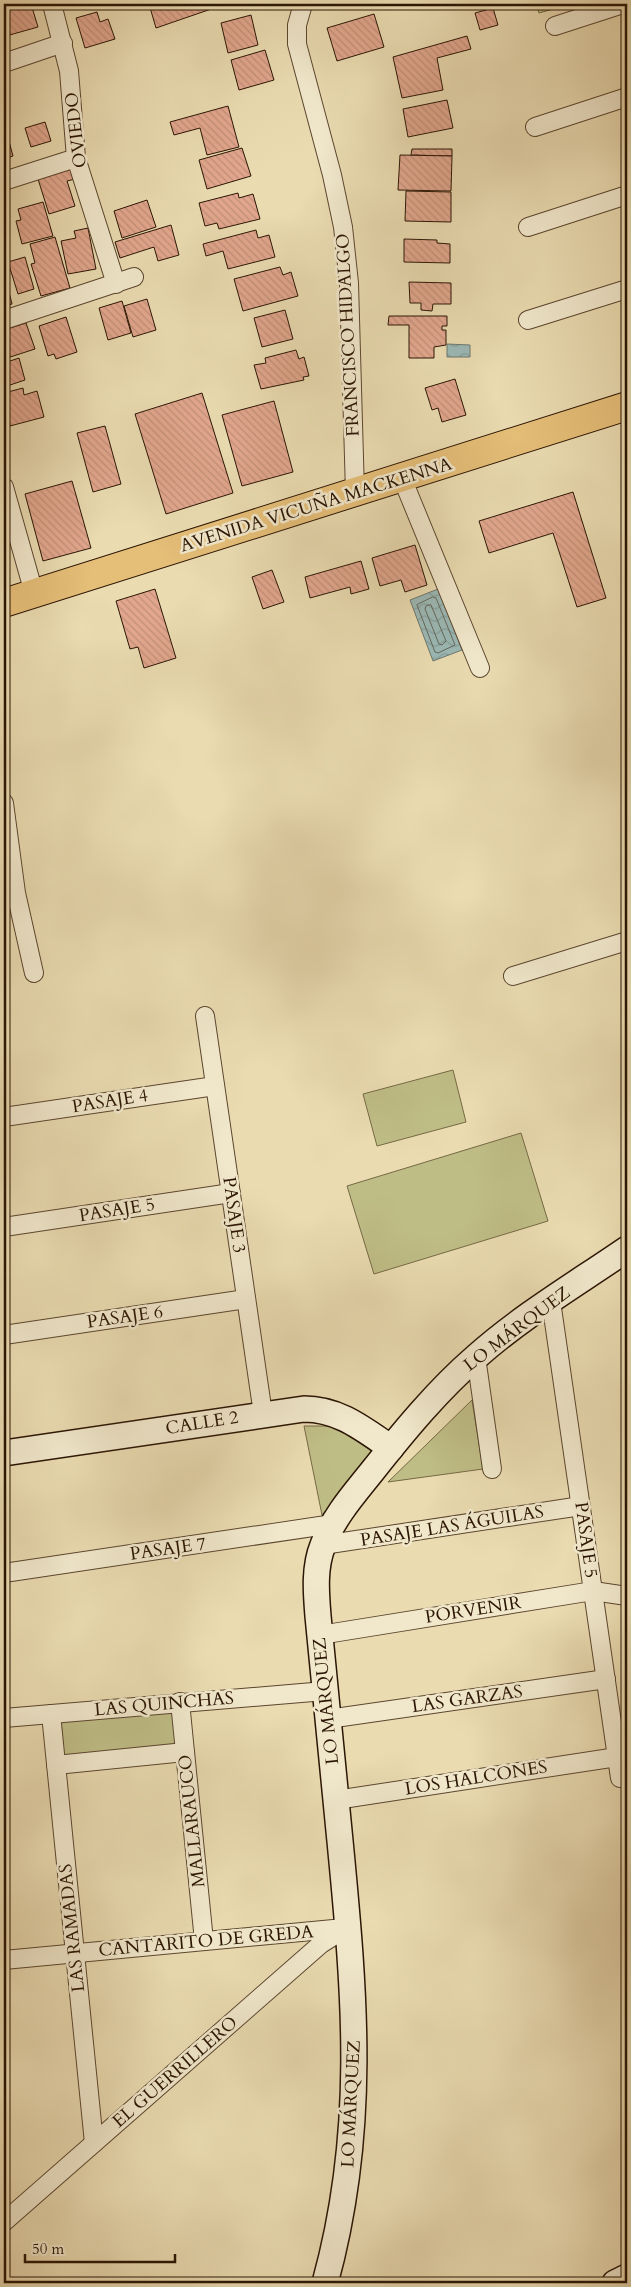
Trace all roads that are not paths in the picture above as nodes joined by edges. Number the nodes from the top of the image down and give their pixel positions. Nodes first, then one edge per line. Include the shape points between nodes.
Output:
1 (52, 4) edge
2 (302, 4) edge
3 (623, 4) edge
4 (555, 26) dead end
5 (64, 43) junction
6 (4, 63) edge
7 (627, 97) edge
8 (535, 127) dead end
9 (76, 158) junction
10 (4, 181) edge
11 (627, 195) edge
12 (528, 227) dead end
13 (134, 277) dead end
14 (116, 284) junction
15 (627, 289) edge
16 (4, 320) edge
17 (528, 320) dead end
18 (627, 406) edge
19 (402, 478) junction
20 (4, 487) edge
21 (355, 493) junction
22 (34, 593) junction
23 (4, 603) edge
24 (480, 668) dead end
25 (4, 803) edge
26 (627, 941) edge
27 (34, 973) dead end
28 (513, 976) dead end
29 (205, 1016) dead end
30 (215, 1086) junction
31 (4, 1117) edge
32 (231, 1192) junction
33 (4, 1227) edge
34 (627, 1249) edge
35 (246, 1299) junction
36 (551, 1302) junction
37 (4, 1335) edge
38 (476, 1357) junction
39 (264, 1414) junction
40 (391, 1448) junction
41 (4, 1453) edge
42 (492, 1470) dead end
43 (581, 1506) junction
44 (328, 1534) junction
45 (4, 1573) edge
46 (593, 1591) junction
47 (627, 1596) edge
48 (320, 1635) junction
49 (606, 1679) junction
50 (325, 1691) junction
51 (180, 1702) junction
52 (51, 1714) junction
53 (4, 1718) edge
54 (328, 1719) junction
55 (185, 1752) junction
56 (617, 1757) junction
57 (56, 1765) junction
58 (620, 1778) dead end
59 (336, 1800) junction
60 (348, 1927) junction
61 (204, 1941) junction
62 (75, 1954) junction
63 (4, 1960) edge
64 (94, 2143) junction
65 (4, 2222) edge
66 (627, 2277) edge
67 (325, 2283) edge
68 (615, 2283) edge

1 - 5 street, OVIEDO
2 - 21 street, FRANCISCO HIDALGO via 297,44 332,174 347,255
3 - 4 street
5 - 6 street
5 - 9 street, OVIEDO via 72,93
7 - 8 street
9 - 10 street
9 - 14 street, OVIEDO
11 - 12 street
13 - 14 street
14 - 16 street
15 - 17 street
18 - 19 main road, AVENIDA VICUÑA MACKENNA
19 - 21 main road, AVENIDA VICUÑA MACKENNA
19 - 24 street
20 - 22 street
21 - 22 main road, AVENIDA VICUÑA MACKENNA
22 - 23 main road, AVENIDA VICUÑA MACKENNA
25 - 27 street via 15,883
26 - 28 street
29 - 30 street, PASAJE 3
30 - 31 street, PASAJE 4
30 - 32 street, PASAJE 3
32 - 33 street, PASAJE 5
32 - 35 street, PASAJE 3
34 - 36 street, LO MÁRQUEZ
35 - 37 street, PASAJE 6
35 - 39 street, PASAJE 3
36 - 38 street, LO MÁRQUEZ
36 - 43 street, PASAJE 5
38 - 40 street, LO MÁRQUEZ via 438,1394
38 - 42 street
39 - 40 street, CALLE 2 via 304,1409 329,1411 351,1421
39 - 41 street, CALLE 2
40 - 44 street, LO MÁRQUEZ via 348,1500
43 - 44 street, PASAJE LAS ÁGUILAS
43 - 46 street, PASAJE 5
44 - 45 street, PASAJE 7
44 - 48 street, LO MÁRQUEZ via 318,1564 316,1592
46 - 47 street, PORVENIR
46 - 48 street, PORVENIR
46 - 49 street, PASAJE 5
48 - 50 street, LO MÁRQUEZ
49 - 54 street, LAS GARZAS
49 - 56 street, PASAJE 5
50 - 51 street, LAS QUINCHAS
50 - 54 street, LO MÁRQUEZ
51 - 52 street, LAS QUINCHAS
51 - 55 street, MALLARAUCO
52 - 53 street, LAS QUINCHAS
52 - 57 street, LAS RAMADAS
54 - 59 street, LO MÁRQUEZ
55 - 57 street
55 - 61 street, MALLARAUCO
56 - 58 street, PASAJE 5
56 - 59 street, LOS HALCONES
57 - 62 street, LAS RAMADAS
59 - 60 street, LO MÁRQUEZ
60 - 61 street, CANTARITO DE GREDA
60 - 64 street, EL GUERRILLERO via 321,1944
60 - 67 street, LO MÁRQUEZ via 354,2007 354,2098 346,2188
61 - 62 street, CANTARITO DE GREDA
62 - 63 street, CANTARITO DE GREDA
62 - 64 street, LAS RAMADAS
64 - 65 street, EL GUERRILLERO
66 - 68 street

